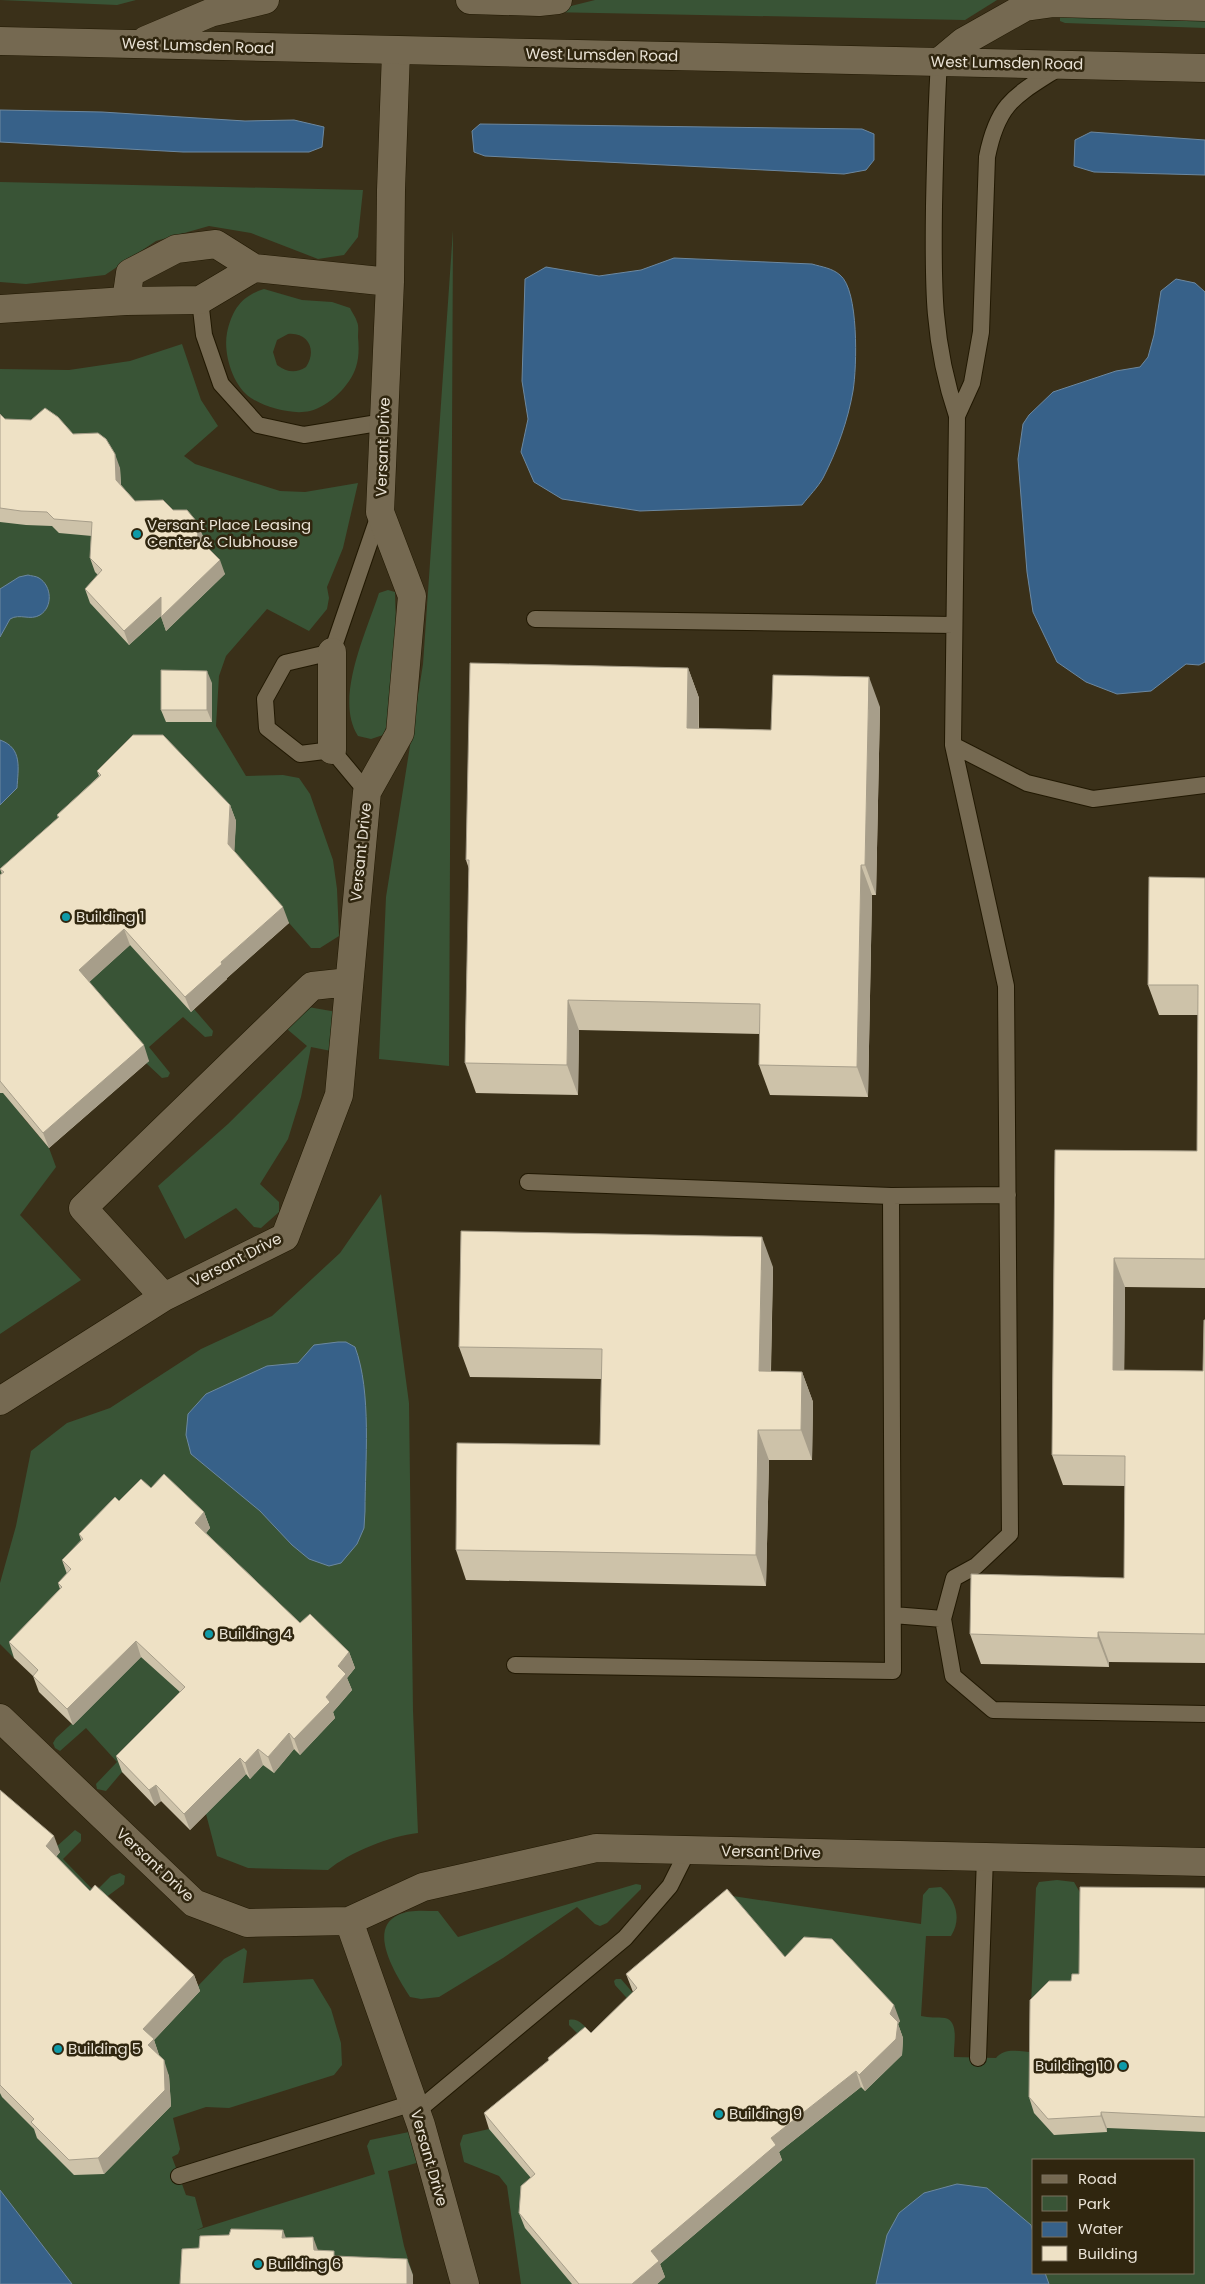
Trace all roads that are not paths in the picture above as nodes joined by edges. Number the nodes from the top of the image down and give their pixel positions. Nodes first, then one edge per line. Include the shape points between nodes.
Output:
1 (265, 0) edge
2 (470, 0) edge
3 (558, 0) edge
4 (1205, 7) edge
5 (0, 41) edge
6 (138, 44) junction
7 (396, 52) junction
8 (939, 62) junction
9 (1063, 64) junction
10 (1205, 68) edge
11 (254, 268) junction
12 (390, 282) junction
13 (126, 300) junction
14 (200, 300) junction
15 (0, 309) edge
16 (957, 416) junction
17 (384, 422) junction
18 (380, 512) junction
19 (535, 619) dead end
20 (954, 625) junction
21 (332, 652) junction
22 (953, 745) junction
23 (332, 750) junction
24 (1205, 785) edge
25 (367, 792) junction
26 (350, 982) junction
27 (528, 1182) dead end
28 (1008, 1195) junction
29 (891, 1196) junction
30 (164, 1296) junction
31 (0, 1401) edge
32 (893, 1615) junction
33 (943, 1619) junction
34 (515, 1665) dead end
35 (1205, 1714) edge
36 (0, 1718) edge
37 (688, 1850) junction
38 (985, 1857) junction
39 (1205, 1862) edge
40 (349, 1921) junction
41 (978, 2058) dead end
42 (415, 2108) junction
43 (179, 2176) dead end
44 (465, 2284) edge

1 - 6 street via 210,13
2 - 3 street
4 - 8 street via 1054,3 1025,7 963,42
5 - 6 street, West Lumsden Road
6 - 7 street, West Lumsden Road
7 - 8 street, West Lumsden Road
7 - 12 street, Versant Drive
8 - 9 street, West Lumsden Road
8 - 16 lane via 933,280 936,333
9 - 10 street, West Lumsden Road
9 - 16 lane via 1015,96 1000,116 991,136 987,157 981,332 972,383
11 - 12 street
11 - 13 street via 216,244 176,249 130,273
11 - 14 street
12 - 17 street, Versant Drive
13 - 14 street
13 - 15 street
14 - 17 lane via 204,334 222,384 258,426 304,435
16 - 20 lane
17 - 18 street, Versant Drive
18 - 21 lane
18 - 25 street, Versant Drive via 412,596 400,733
19 - 20 lane
20 - 22 lane
21 - 23 street
21 - 23 lane via 285,663 265,699 267,728 300,754
22 - 24 lane via 1027,783 1093,799
22 - 28 lane via 1006,986
23 - 25 lane
25 - 26 street, Versant Drive
26 - 30 street, Versant Drive via 339,1095 285,1237
26 - 30 street via 312,986 83,1208
27 - 29 lane
28 - 29 lane
28 - 33 lane via 1010,1534 976,1566 954,1578
29 - 32 lane
30 - 31 street, Versant Drive
32 - 33 lane
32 - 34 lane via 893,1671
33 - 35 lane via 953,1676 993,1710
36 - 40 street, Versant Drive via 194,1903 247,1923
37 - 38 street, Versant Drive
37 - 40 street, Versant Drive via 596,1848 423,1887
37 - 42 lane via 670,1886 625,1938
38 - 39 street, Versant Drive
38 - 41 lane
40 - 42 street, Versant Drive
42 - 43 lane
42 - 44 street, Versant Drive

